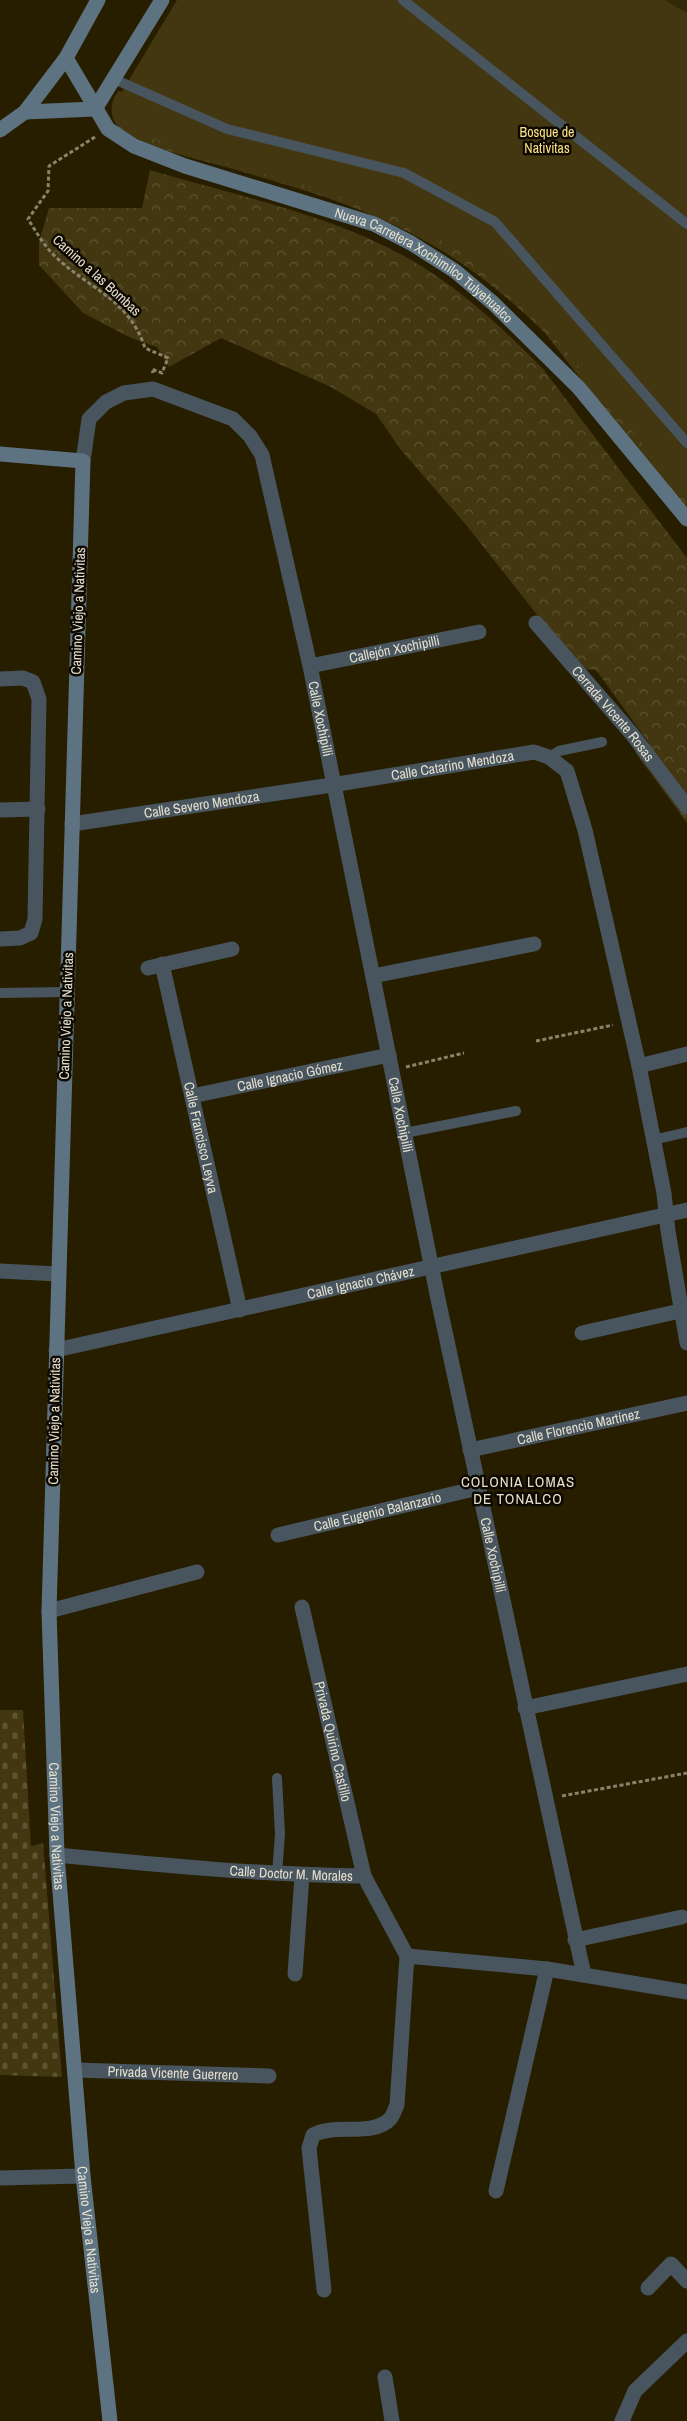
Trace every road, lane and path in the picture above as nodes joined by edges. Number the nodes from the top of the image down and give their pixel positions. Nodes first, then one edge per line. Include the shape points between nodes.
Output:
1 (98, 0) edge
2 (162, 0) edge
3 (403, 0) edge
4 (66, 58) junction
5 (114, 78) junction
6 (95, 109) junction
7 (25, 112) junction
8 (108, 129) junction
9 (0, 130) edge
10 (687, 224) edge
11 (152, 389) junction
12 (89, 419) joint
13 (687, 443) edge
14 (0, 454) edge
15 (83, 461) junction
16 (687, 519) edge
17 (536, 623) dead end
18 (479, 632) dead end
19 (310, 666) junction
20 (0, 679) edge
21 (602, 742) dead end
22 (549, 757) junction
23 (332, 785) junction
24 (687, 807) edge
25 (38, 809) junction
26 (0, 810) edge
27 (72, 824) junction
28 (0, 939) edge
29 (534, 944) dead end
30 (232, 949) dead end
31 (373, 976) junction
32 (67, 992) junction
33 (0, 993) edge
34 (628, 1021) junction
35 (536, 1041) dead end
36 (464, 1054) dead end
37 (687, 1054) edge
38 (388, 1055) junction
39 (639, 1066) junction
40 (392, 1070) junction
41 (192, 1096) junction
42 (516, 1111) dead end
43 (687, 1132) edge
44 (405, 1133) junction
45 (653, 1140) junction
46 (687, 1210) edge
47 (666, 1214) junction
48 (432, 1267) junction
49 (0, 1271) edge
50 (58, 1274) junction
51 (240, 1310) junction
52 (680, 1311) junction
53 (582, 1333) dead end
54 (687, 1343) edge
55 (56, 1350) junction
56 (687, 1403) edge
57 (470, 1450) junction
58 (478, 1488) junction
59 (278, 1534) dead end
60 (197, 1572) dead end
61 (302, 1607) dead end
62 (49, 1611) junction
63 (687, 1674) edge
64 (525, 1708) junction
65 (687, 1773) edge
66 (277, 1778) dead end
67 (544, 1799) junction
68 (57, 1854) junction
69 (277, 1874) junction
70 (302, 1876) junction
71 (364, 1876) junction
72 (682, 1917) dead end
73 (575, 1940) junction
74 (407, 1956) junction
75 (547, 1969) junction
76 (295, 1974) dead end
77 (584, 1975) junction
78 (687, 1992) edge
79 (75, 2070) junction
80 (269, 2076) dead end
81 (83, 2176) junction
82 (0, 2178) edge
83 (496, 2191) dead end
84 (687, 2281) edge
85 (648, 2288) dead end
86 (324, 2290) dead end
87 (687, 2341) edge
88 (385, 2377) dead end
89 (110, 2421) edge
90 (392, 2421) edge
91 (622, 2421) edge

1 - 4 street
2 - 5 street
3 - 10 lane
4 - 6 street, Nueva Carretera Xochimilco Tulyehualco
4 - 7 street
5 - 6 street
5 - 13 lane via 228,129 404,173 496,222
6 - 7 street
6 - 8 street, Nueva Carretera Xochimilco Tulyehualco
7 - 9 street
8 - 11 path, Camino a las Bombas via 49,166 48,191 28,219 50,251 131,317 145,348 168,358 162,372 152,369
8 - 16 street, Nueva Carretera Xochimilco Tulyehualco via 134,146 185,166 374,224 455,271 493,303 579,388
11 - 12 street, Calle Xochipilli via 124,393 106,402
11 - 19 street, Calle Xochipilli via 233,419 250,436 262,455
12 - 15 street, Camino Viejo a Nativitas
14 - 15 street
15 - 27 street, Camino Viejo a Nativitas
17 - 24 street, Cerrada Vicente Rosas via 632,734
18 - 19 street, Callejón Xochipilli
19 - 23 street, Calle Xochipilli
20 - 25 street via 23,678 33,682 39,699
21 - 22 lane via 558,750
22 - 23 street, Calle Catarino Mendoza via 534,752
22 - 34 street, Calle Catarino Mendoza via 568,771 586,830
23 - 27 street, Calle Severo Mendoza
23 - 31 street, Calle Xochipilli
25 - 26 street
25 - 28 street via 35,919 31,933 20,938
27 - 32 street, Camino Viejo a Nativitas
29 - 31 street
30 - 41 street, Calle Francisco Leyva via 155,966
31 - 38 street, Calle Xochipilli
32 - 33 lane
32 - 50 street, Camino Viejo a Nativitas
34 - 35 path
34 - 39 street
36 - 40 path
37 - 39 street
38 - 40 street, Calle Xochipilli
38 - 41 street, Calle Ignacio Gómez
39 - 45 street
40 - 44 street, Calle Xochipilli
41 - 51 street, Calle Francisco Leyva
42 - 44 lane
43 - 45 lane
44 - 48 street, Calle Xochipilli
45 - 47 street
46 - 47 street, Calle Ignacio Chávez
47 - 48 street, Calle Ignacio Chávez
47 - 52 street
48 - 51 street, Calle Ignacio Chávez
48 - 57 street, Calle Xochipilli
49 - 50 street
50 - 55 street, Camino Viejo a Nativitas
51 - 55 street, Calle Ignacio Chávez
52 - 53 street
52 - 54 street
55 - 62 street, Camino Viejo a Nativitas
56 - 57 street, Calle Florencio Martínez
57 - 58 street, Calle Xochipilli
58 - 59 street, Calle Eugenio Balanzario
58 - 64 street, Calle Xochipilli
60 - 62 street
61 - 71 street, Privada Quirino Castillo
62 - 68 street, Camino Viejo a Nativitas
63 - 64 street
64 - 67 street, Calle Xochipilli
65 - 67 path
66 - 69 lane via 280,1834
67 - 73 street, Calle Xochipilli
68 - 69 street, Calle Doctor M. Morales
68 - 79 street, Camino Viejo a Nativitas
69 - 70 street, Calle Doctor M. Morales
70 - 71 street, Calle Doctor M. Morales
70 - 76 street
71 - 74 street, Calle Doctor M. Morales
72 - 73 street
73 - 77 street, Calle Xochipilli
74 - 75 street
74 - 86 street via 397,2105 391,2119 377,2127 322,2130 313,2135 309,2148
75 - 77 street
75 - 83 street
77 - 78 street
79 - 80 street, Privada Vicente Guerrero
79 - 81 street, Camino Viejo a Nativitas
81 - 82 street
81 - 89 street, Camino Viejo a Nativitas
84 - 85 street via 671,2264
87 - 91 street via 634,2390
88 - 90 street

